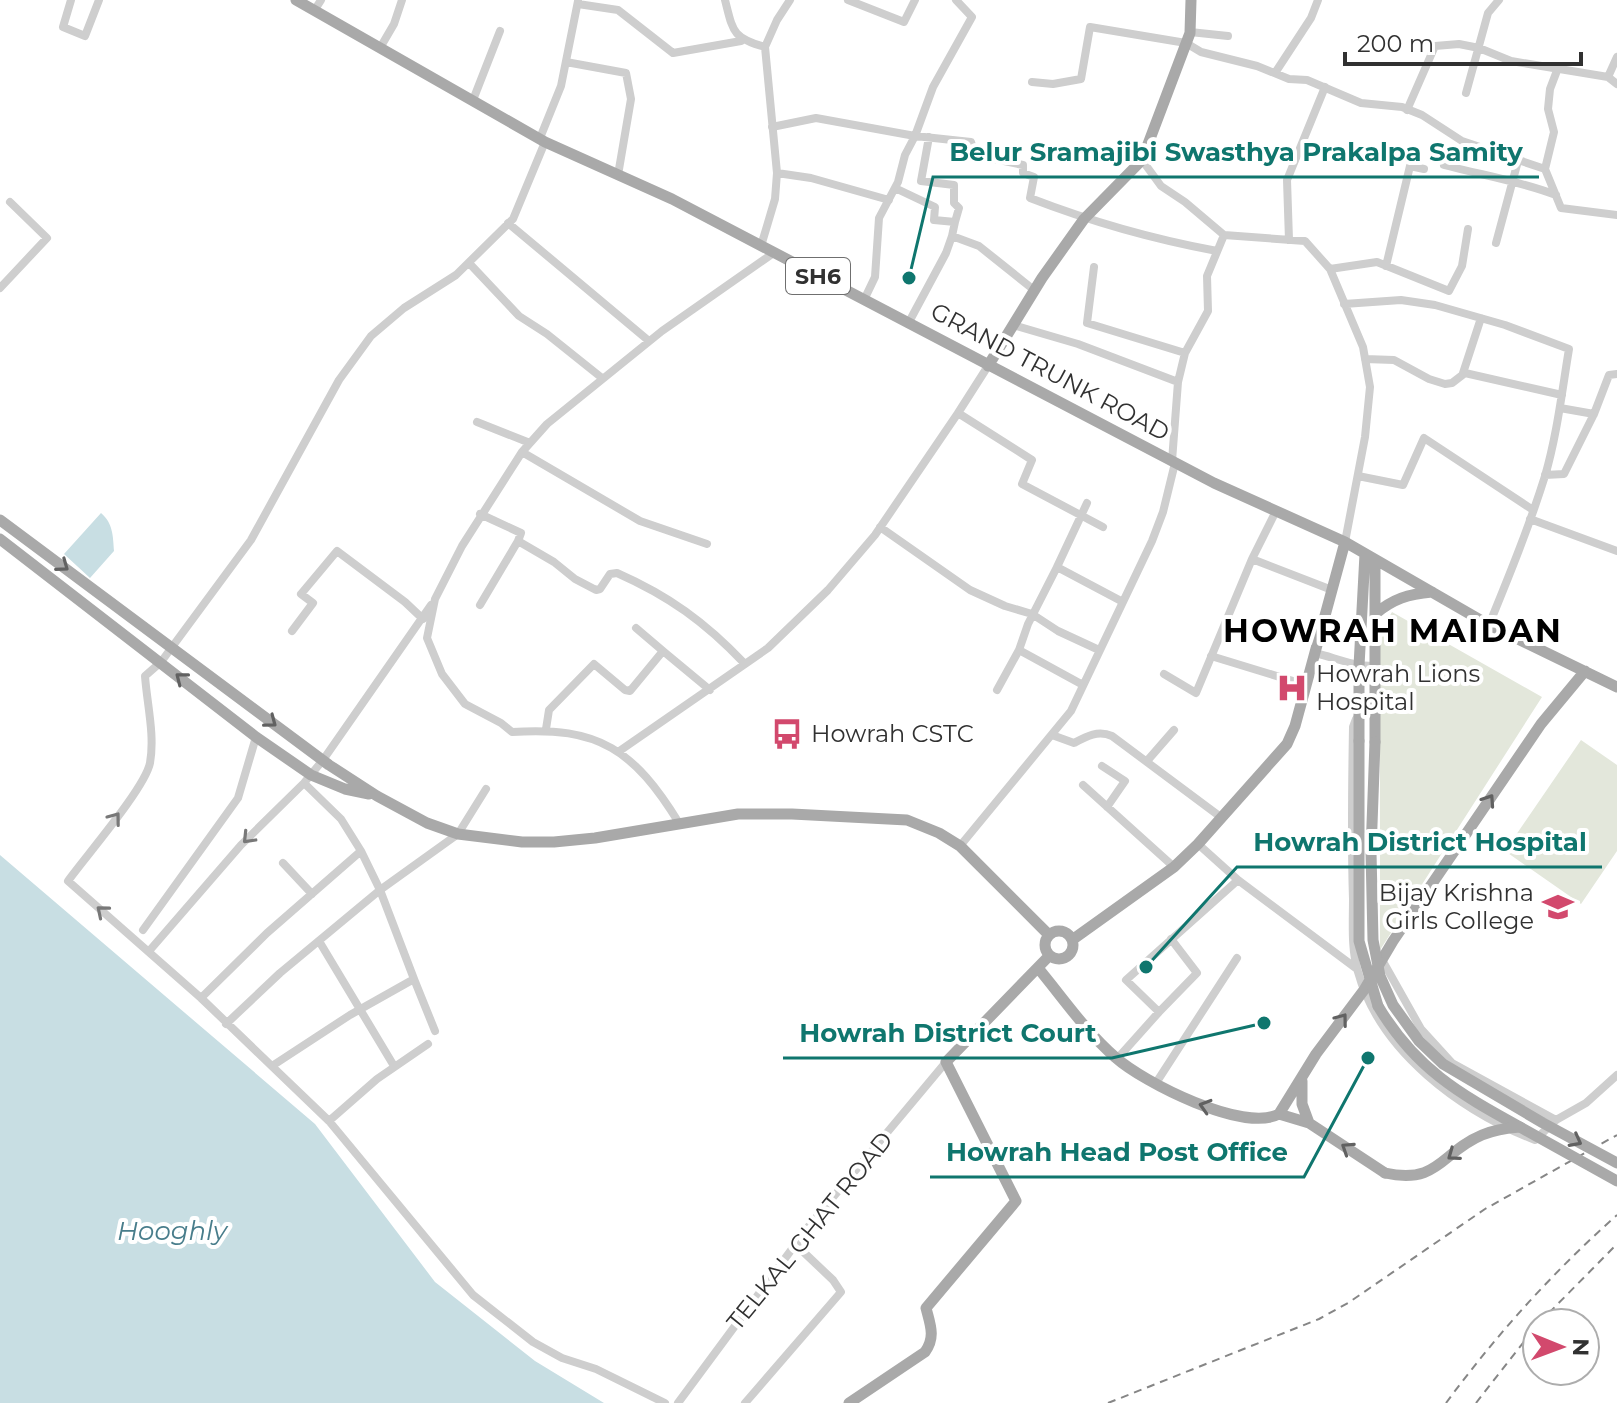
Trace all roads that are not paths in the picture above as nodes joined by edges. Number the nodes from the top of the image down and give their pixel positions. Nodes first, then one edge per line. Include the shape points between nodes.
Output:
1 (71, 0) edge
2 (99, 0) edge
3 (296, 0) edge
4 (321, 0) edge
5 (402, 0) edge
6 (725, 0) edge
7 (790, 0) edge
8 (848, 0) edge
9 (915, 0) edge
10 (956, 0) edge
11 (1191, 0) edge
12 (1318, 0) edge
13 (1499, 0) edge
14 (578, 2) edge
15 (314, 11) junction
16 (500, 31) dead end
17 (1228, 36) dead end
18 (1188, 37) junction
19 (741, 41) junction
20 (765, 47) junction
21 (380, 48) junction
22 (1479, 48) junction
23 (1617, 57) edge
24 (566, 62) junction
25 (1558, 68) junction
26 (1275, 73) junction
27 (1608, 77) junction
28 (1032, 82) dead end
29 (1617, 84) edge
30 (1325, 87) junction
31 (1466, 93) dead end
32 (473, 100) junction
33 (1407, 110) junction
34 (772, 127) junction
35 (915, 136) junction
36 (929, 137) junction
37 (543, 140) junction
38 (1142, 160) junction
39 (1518, 161) junction
40 (1444, 165) dead end
41 (1424, 169) dead end
42 (1545, 169) junction
43 (777, 173) junction
44 (618, 175) junction
45 (1512, 183) junction
46 (895, 188) junction
47 (1556, 195) junction
48 (889, 200) junction
49 (10, 202) dead end
50 (1617, 215) edge
51 (1084, 219) junction
52 (955, 222) junction
53 (508, 223) junction
54 (1468, 229) dead end
55 (1224, 235) junction
56 (952, 236) junction
57 (1289, 240) junction
58 (1496, 243) dead end
59 (761, 246) junction
60 (1217, 251) junction
61 (775, 252) junction
62 (469, 263) junction
63 (1386, 266) junction
64 (1094, 267) dead end
65 (1330, 269) junction
66 (0, 288) edge
67 (1034, 290) junction
68 (864, 300) junction
69 (1344, 304) junction
70 (1481, 318) junction
71 (909, 322) junction
72 (1013, 325) junction
73 (649, 341) junction
74 (1185, 353) junction
75 (1365, 359) junction
76 (988, 366) junction
77 (1463, 373) junction
78 (1617, 374) edge
79 (602, 378) junction
80 (1178, 382) junction
81 (1562, 395) junction
82 (1560, 408) junction
83 (958, 413) junction
84 (1594, 414) junction
85 (477, 422) dead end
86 (530, 443) junction
87 (522, 452) junction
88 (1174, 462) junction
89 (1545, 475) junction
90 (1358, 476) junction
91 (1087, 503) dead end
92 (1276, 511) junction
93 (480, 514) junction
94 (1532, 514) junction
95 (1081, 516) junction
96 (0, 520) edge
97 (880, 527) junction
98 (1103, 527) dead end
99 (0, 539) edge
100 (518, 541) junction
101 (1345, 542) junction
102 (707, 544) dead end
103 (1617, 551) edge
104 (1370, 557) junction
105 (1252, 559) junction
106 (1057, 567) junction
107 (1332, 590) junction
108 (1432, 592) junction
109 (435, 599) junction
110 (1123, 602) junction
111 (480, 605) dead end
112 (1032, 614) junction
113 (1375, 614) junction
114 (423, 619) junction
115 (1489, 625) junction
116 (636, 628) dead end
117 (292, 631) dead end
118 (171, 647) junction
119 (1019, 650) junction
120 (1099, 650) junction
121 (663, 651) junction
122 (1315, 653) junction
123 (1211, 656) junction
124 (161, 662) junction
125 (744, 663) junction
126 (1359, 666) junction
127 (1374, 666) junction
128 (1585, 671) junction
129 (1164, 674) dead end
130 (1083, 685) junction
131 (1306, 685) junction
132 (1617, 687) edge
133 (710, 690) junction
134 (997, 690) dead end
135 (1359, 712) junction
136 (546, 729) junction
137 (1174, 730) dead end
138 (1052, 735) junction
139 (256, 737) junction
140 (618, 752) junction
141 (323, 760) junction
142 (1147, 761) junction
143 (1102, 766) dead end
144 (307, 779) junction
145 (1083, 785) dead end
146 (486, 789) dead end
147 (377, 796) junction
148 (1107, 807) junction
149 (1222, 818) junction
150 (679, 823) junction
151 (458, 834) junction
152 (1198, 844) junction
153 (960, 846) junction
154 (361, 851) junction
155 (283, 863) dead end
156 (1174, 867) junction
157 (1238, 880) junction
158 (380, 890) junction
159 (312, 894) junction
160 (143, 930) dead end
161 (1048, 934) junction
162 (1171, 939) junction
163 (1072, 940) junction
164 (319, 941) junction
165 (150, 950) junction
166 (1049, 956) junction
167 (1237, 958) dead end
168 (1383, 958) junction
169 (1038, 968) junction
170 (1357, 969) junction
171 (414, 979) junction
172 (1364, 990) junction
173 (201, 998) junction
174 (360, 1010) junction
175 (1159, 1012) junction
176 (226, 1024) junction
177 (435, 1031) dead end
178 (428, 1044) dead end
179 (955, 1054) junction
180 (1117, 1059) junction
181 (272, 1066) junction
182 (394, 1066) junction
183 (1617, 1075) edge
184 (1302, 1081) junction
185 (1156, 1083) junction
186 (1279, 1114) junction
187 (1556, 1120) junction
188 (329, 1121) junction
189 (1309, 1123) junction
190 (1520, 1127) junction
191 (1617, 1163) edge
192 (1617, 1181) edge
193 (795, 1244) junction
194 (665, 1403) edge
195 (678, 1403) edge
196 (745, 1403) edge
197 (849, 1403) edge

1 - 2 street via 63,27 85,36
3 - 15 main road, GRAND TRUNK ROAD / SH6
4 - 15 street
5 - 21 street
6 - 19 street
7 - 20 street
8 - 9 street via 904,22
10 - 35 street via 972,17 933,87
11 - 18 main road
12 - 26 street
13 - 22 street via 1488,13
14 - 19 street via 618,10 673,53
14 - 24 street
15 - 21 main road, GRAND TRUNK ROAD / SH6
16 - 32 street
17 - 18 street
18 - 26 street via 1201,52
18 - 28 street via 1090,27 1081,79
18 - 38 main road
19 - 20 street
20 - 34 street
21 - 32 main road, GRAND TRUNK ROAD / SH6
22 - 25 street via 1511,61
22 - 31 street
22 - 33 street via 1435,46
23 - 27 street
24 - 37 street
24 - 44 street via 626,73 631,99
25 - 27 street
25 - 42 street via 1550,89 1554,132
26 - 30 street
27 - 29 street
30 - 33 street via 1361,103
30 - 57 street via 1287,180
32 - 37 main road, GRAND TRUNK ROAD / SH6
33 - 39 street via 1462,141
34 - 35 street via 816,118
34 - 43 street
35 - 36 street
35 - 46 street
36 - 51 street via 971,142 975,155 1023,165 1023,173 1034,177 1030,198
36 - 52 street via 921,181 954,185 959,208
37 - 44 main road, GRAND TRUNK ROAD / SH6
37 - 53 street
38 - 51 main road
38 - 55 street via 1161,186
39 - 42 street
39 - 45 street
40 - 45 street
41 - 63 street via 1410,166
42 - 47 street
43 - 48 street
43 - 59 street
44 - 59 main road, GRAND TRUNK ROAD / SH6
45 - 47 street
45 - 58 street
46 - 48 street
46 - 52 street via 935,207 934,220
47 - 50 street via 1561,208
48 - 68 street via 879,218 875,277
49 - 66 street via 47,238
51 - 60 street
51 - 67 main road
52 - 56 street
53 - 62 street
53 - 73 street
54 - 63 street via 1462,266 1449,291
55 - 57 street
55 - 60 street
56 - 67 street via 979,246
56 - 71 street
57 - 65 street via 1305,241
59 - 61 main road, GRAND TRUNK ROAD / SH6
60 - 74 street via 1207,276 1208,311
61 - 68 main road, GRAND TRUNK ROAD / SH6
61 - 73 street
62 - 79 street via 519,316
62 - 118 street via 371,336 339,380 251,540
63 - 65 street via 1377,262
64 - 74 street via 1087,323
65 - 69 street
67 - 72 main road
68 - 71 main road, GRAND TRUNK ROAD / SH6
69 - 70 street via 1401,300
69 - 75 street
70 - 77 street
70 - 81 street via 1569,349
71 - 76 main road, GRAND TRUNK ROAD / SH6
72 - 76 main road
72 - 80 street
73 - 79 street
74 - 80 street
75 - 77 street via 1394,360 1445,384
75 - 90 street via 1370,387
76 - 83 street
76 - 88 main road, GRAND TRUNK ROAD / SH6
77 - 81 street
78 - 84 street via 1609,375
79 - 86 street
80 - 88 street
81 - 82 street
82 - 84 street
82 - 89 street
83 - 95 street via 1032,460 1022,484
83 - 97 street
84 - 89 street via 1564,474
85 - 86 street
86 - 87 street
87 - 93 street
87 - 102 street via 640,521
88 - 92 main road, GRAND TRUNK ROAD / SH6
88 - 110 street via 1163,512
89 - 94 street
90 - 94 street via 1403,485 1424,438
90 - 101 street
91 - 95 street
92 - 101 main road, GRAND TRUNK ROAD / SH6
92 - 105 street
93 - 100 street via 521,533
93 - 109 street
94 - 103 street
94 - 115 street
95 - 98 street
95 - 106 street
96 -> 118 main road
97 - 112 street via 970,590
97 - 125 street via 828,590 768,648
99 - 124 main road
100 - 111 street
100 - 125 street via 596,590 617,573 664,594
101 - 104 main road, GRAND TRUNK ROAD / SH6
101 - 107 main road
104 - 108 main road, GRAND TRUNK ROAD / SH6
104 - 113 main road
104 - 126 main road
105 - 107 street
105 - 123 street
106 - 110 street
106 - 112 street
107 - 122 main road
108 - 113 main road via 1407,594
108 - 115 main road, GRAND TRUNK ROAD / SH6
109 - 114 street
109 - 136 street via 427,638 442,674 465,704 512,732
110 - 120 street
112 - 119 street
112 - 120 street
113 - 127 main road
114 - 117 street via 337,551 301,594 313,603
114 - 141 street
115 - 128 main road, GRAND TRUNK ROAD / SH6
116 - 121 street
118 - 124 street
118 -> 141 main road
119 - 130 street
119 - 134 street
120 - 130 street
121 - 133 street
121 - 136 street via 630,691 594,664 549,710
122 - 126 street
122 - 131 main road
123 - 129 street via 1196,693
123 - 131 street
139 -> 124 main road
165 -> 124 street via 68,881 149,766 152,738 145,676
125 - 133 street
126 - 127 street
126 - 135 main road
127 -> 191 main road, bridge via 1373,940 1393,1005 1443,1064
128 - 132 main road, GRAND TRUNK ROAD / SH6
168 -> 128 main road via 1541,724
130 - 138 street
131 - 149 main road via 1287,744
133 - 140 street
135 - 170 street via 1353,727
135 - 190 main road, bridge via 1359,941 1378,1006 1397,1037 1446,1085
136 - 140 street via 603,742
137 - 142 street
138 - 142 street via 1074,743 1103,732
138 - 153 street
139 - 144 main road
139 - 160 street via 238,798
140 - 150 street via 658,789
141 - 144 street
141 - 147 main road
142 - 149 street
143 - 148 street via 1125,781
144 - 147 main road
144 - 154 street
144 -> 165 street
145 - 148 street
146 - 151 street
147 - 151 main road
148 - 156 street
149 - 152 main road
150 - 151 main road via 554,842
150 - 153 main road via 738,814 892,818 925,826
151 - 158 street
152 - 156 main road
152 - 157 street
153 - 161 main road
154 - 158 street
154 - 159 street
155 - 159 street
156 - 163 main road
157 - 162 street
157 - 170 street
158 - 164 street
158 - 171 street
159 - 173 street
161 - 163 main road via 1062,930
161 - 166 main road via 1044,943
162 - 175 street via 1197,973
162 - 175 street via 1126,980
163 - 166 main road via 1067,957
164 - 174 street
164 - 176 street
165 - 173 street
166 - 169 main road
167 - 185 street
168 - 170 street
168 - 172 main road
168 - 187 street via 1421,1029 1452,1063
169 - 179 main road
169 - 180 main road
170 - 172 street
171 - 174 street
171 - 177 street
184 -> 172 main road
172 - 187 street via 1386,1030 1412,1060 1469,1107 1535,1140
173 - 176 street
174 - 181 street
174 - 182 street
175 - 180 street
176 - 181 street
178 - 182 street
179 - 193 street, TELKAL GHAT ROAD
179 - 197 main road via 1016,1201 926,1308 933,1332 925,1352
180 - 185 main road
181 - 188 street
182 - 188 street
183 - 187 street via 1586,1103
184 - 186 main road
184 - 189 main road
186 -> 185 main road via 1245,1118 1186,1100
186 - 189 main road
188 - 194 street via 473,1295 533,1342
190 -> 189 main road, bridge via 1480,1136 1422,1176 1401,1177 1385,1173
190 - 192 main road, bridge
193 - 195 street, TELKAL GHAT ROAD
193 - 196 street via 841,1292

